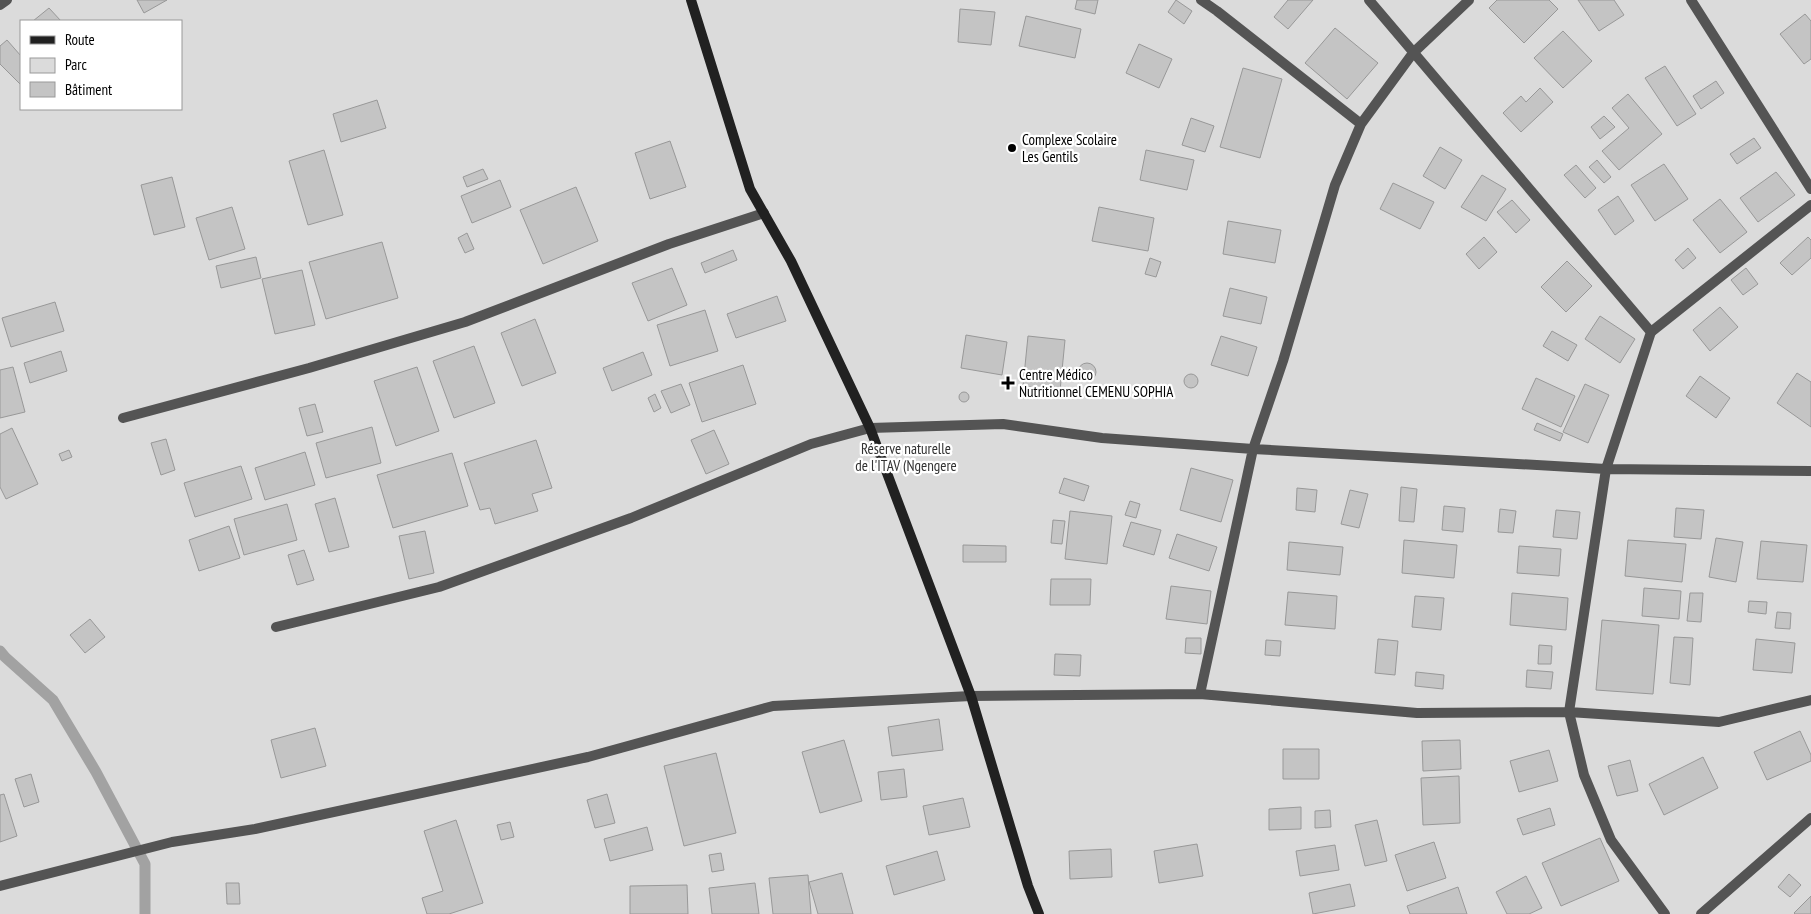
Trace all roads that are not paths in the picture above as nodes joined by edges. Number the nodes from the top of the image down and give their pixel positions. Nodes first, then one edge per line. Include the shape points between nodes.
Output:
1 (7, 0) edge
2 (691, 0) edge
3 (1201, 0) edge
4 (1369, 0) edge
5 (1469, 0) edge
6 (1692, 0) edge
7 (0, 6) edge
8 (1413, 53) junction
9 (1362, 124) junction
10 (1811, 189) edge
11 (1811, 204) edge
12 (764, 213) junction
13 (1651, 332) junction
14 (123, 418) dead end
15 (870, 428) junction
16 (1253, 449) junction
17 (1606, 469) junction
18 (1811, 471) edge
19 (276, 627) dead end
20 (1200, 694) junction
21 (971, 696) junction
22 (1811, 700) edge
23 (1569, 712) junction
24 (1811, 818) edge
25 (0, 886) edge
26 (1039, 914) edge
27 (1665, 914) edge
28 (1701, 914) edge

1 - 7 street
2 - 12 street via 750,189
3 - 9 street
4 - 8 street
5 - 8 street
6 - 10 street
8 - 9 street
8 - 13 street
9 - 16 street via 1335,185 1283,361
11 - 13 street
12 - 14 street via 668,244 465,322
12 - 15 street via 791,261
13 - 17 street
15 - 16 street via 1003,424 1102,438
15 - 19 street via 811,444 631,518 438,587
15 - 21 street
16 - 17 street
16 - 20 street
17 - 18 street
17 - 23 street
20 - 21 street
20 - 23 street via 1417,713
21 - 25 street via 772,706 588,757 255,829 172,842
21 - 26 street
22 - 23 street via 1719,722
23 - 27 street via 1584,775 1611,840
24 - 28 street

